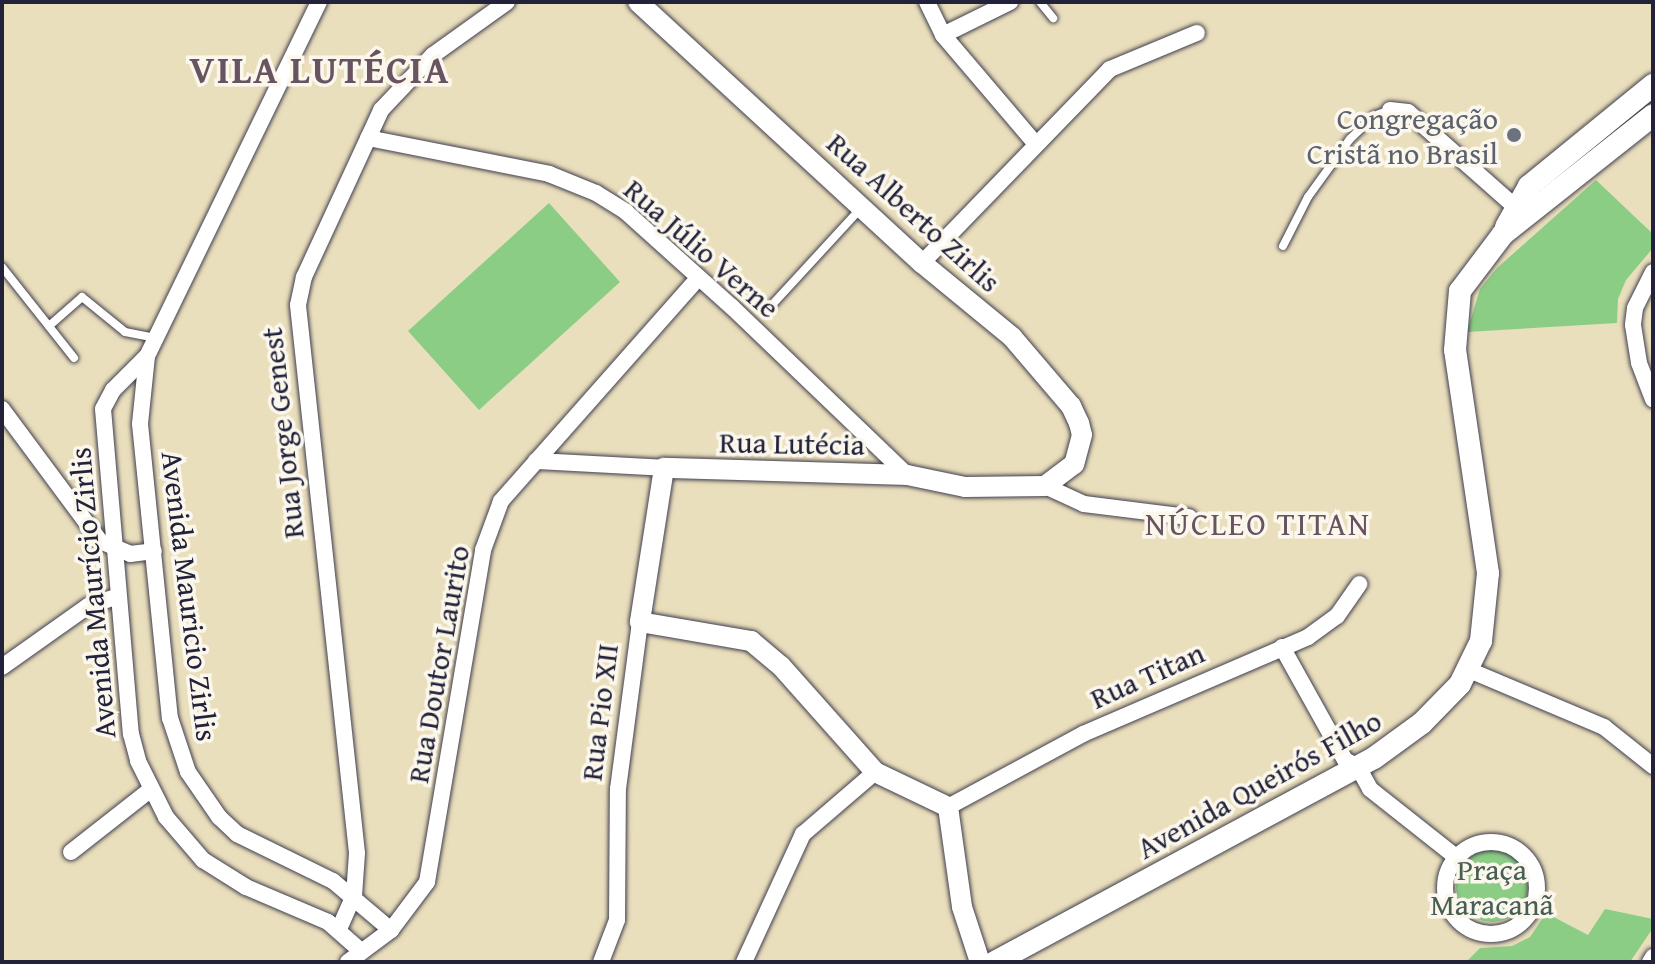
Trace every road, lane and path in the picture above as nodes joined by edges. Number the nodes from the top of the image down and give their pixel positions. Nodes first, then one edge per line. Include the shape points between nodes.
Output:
1 (319, 2) edge
2 (507, 2) edge
3 (638, 2) edge
4 (927, 2) edge
5 (1010, 2) edge
6 (1040, 2) edge
7 (1053, 18) dead end
8 (1197, 33) dead end
9 (943, 35) junction
10 (1653, 85) edge
11 (1390, 110) joint
12 (1653, 115) edge
13 (368, 138) junction
14 (1035, 143) junction
15 (861, 208) junction
16 (1522, 212) junction
17 (1283, 246) dead end
18 (922, 263) junction
19 (2, 267) edge
20 (1653, 272) edge
21 (698, 278) junction
22 (770, 307) dead end
23 (49, 326) junction
24 (156, 338) junction
25 (147, 356) junction
26 (74, 358) dead end
27 (1653, 399) edge
28 (105, 403) junction
29 (139, 405) junction
30 (2, 409) edge
31 (536, 461) junction
32 (664, 468) junction
33 (907, 475) junction
34 (1045, 486) junction
35 (1189, 517) dead end
36 (114, 551) junction
37 (154, 551) junction
38 (1359, 584) dead end
39 (118, 596) junction
40 (640, 622) junction
41 (1282, 647) junction
42 (2, 667) edge
43 (1469, 670) junction
44 (1653, 766) edge
45 (1358, 767) junction
46 (875, 772) junction
47 (150, 790) junction
48 (948, 807) junction
49 (71, 852) dead end
50 (1456, 857) junction
51 (354, 896) junction
52 (339, 929) junction
53 (391, 930) junction
54 (355, 957) edge
55 (601, 962) edge
56 (744, 962) edge
57 (980, 962) edge
58 (995, 962) edge

1 - 24 street
2 - 13 street, Rua Jorge Genest via 397,88
3 - 15 street, Rua Alberto Zirlis
4 - 9 street
5 - 9 street
6 - 7 lane
8 - 14 street via 1110,69
9 - 14 street
10 - 16 main road, Avenida Queirós Filho via 1529,186
11 - 16 street via 1408,112
11 - 17 lane via 1374,116 1350,139 1308,197
12 - 16 main road, Avenida Queirós Filho
13 - 21 street, Rua Júlio Verne via 476,156 577,183 626,212
13 - 51 street, Rua Jorge Genest via 304,277 298,305 357,853
14 - 18 street
15 - 18 street, Rua Alberto Zirlis
15 - 22 lane
16 - 43 main road, Avenida Queirós Filho via 1460,291 1454,320 1488,548 1485,623
18 - 34 street, Rua Alberto Zirlis via 1012,337 1071,406 1082,435 1080,448 1074,464
19 - 23 lane
20 - 27 street via 1633,325 1639,363
21 - 31 street, Rua Doutor Laurito
21 - 33 street, Rua Júlio Verne
23 - 24 lane via 82,297 125,332
23 - 26 lane
24 - 25 street
25 - 28 street, Avenida Maurício Zirlis
25 - 29 street, Avenida Mauricio Zirlis
28 - 29 street, Avenida Maurício Zirlis via 125,399
28 - 36 street, Avenida Maurício Zirlis
29 - 37 street, Avenida Mauricio Zirlis
30 - 36 street via 90,528
31 - 32 street, Rua Lutécia
31 - 53 street, Rua Doutor Laurito via 501,501 483,550 427,882
32 - 33 street, Rua Lutécia
32 - 40 street, Rua Pio XII
33 - 34 street, Rua Lutécia via 965,487
34 - 35 street via 1084,504
36 - 37 street
36 - 39 street, Avenida Maurício Zirlis
37 - 51 street, Avenida Mauricio Zirlis via 170,718 188,772 237,834
38 - 41 street, Rua Titan via 1337,616 1308,637
39 - 42 street via 88,606
39 - 47 street, Avenida Maurício Zirlis via 131,734
40 - 46 street via 751,641 781,666
40 - 55 street, Rua Pio XII via 618,789 617,920
41 - 45 street via 1345,760
41 - 48 street, Rua Titan via 1083,734
43 - 44 street via 1595,722
43 - 45 main road, Avenida Queirós Filho via 1422,723
45 - 50 street via 1370,789
45 - 58 main road, Avenida Queirós Filho
46 - 48 street
46 - 56 street via 803,834
47 - 49 street
47 - 52 street, Avenida Maurício Zirlis via 182,840 203,860 246,887
48 - 57 street via 962,907
50 - 50 street via 1448,870 1446,900 1463,925 1492,934 1520,924 1530,913 1537,884 1524,856 1497,842 1468,848
51 - 52 street, Rua Jorge Genest
51 - 53 street, Avenida Mauricio Zirlis
52 - 54 street, Avenida Maurício Zirlis
53 - 54 street, Rua Doutor Laurito

